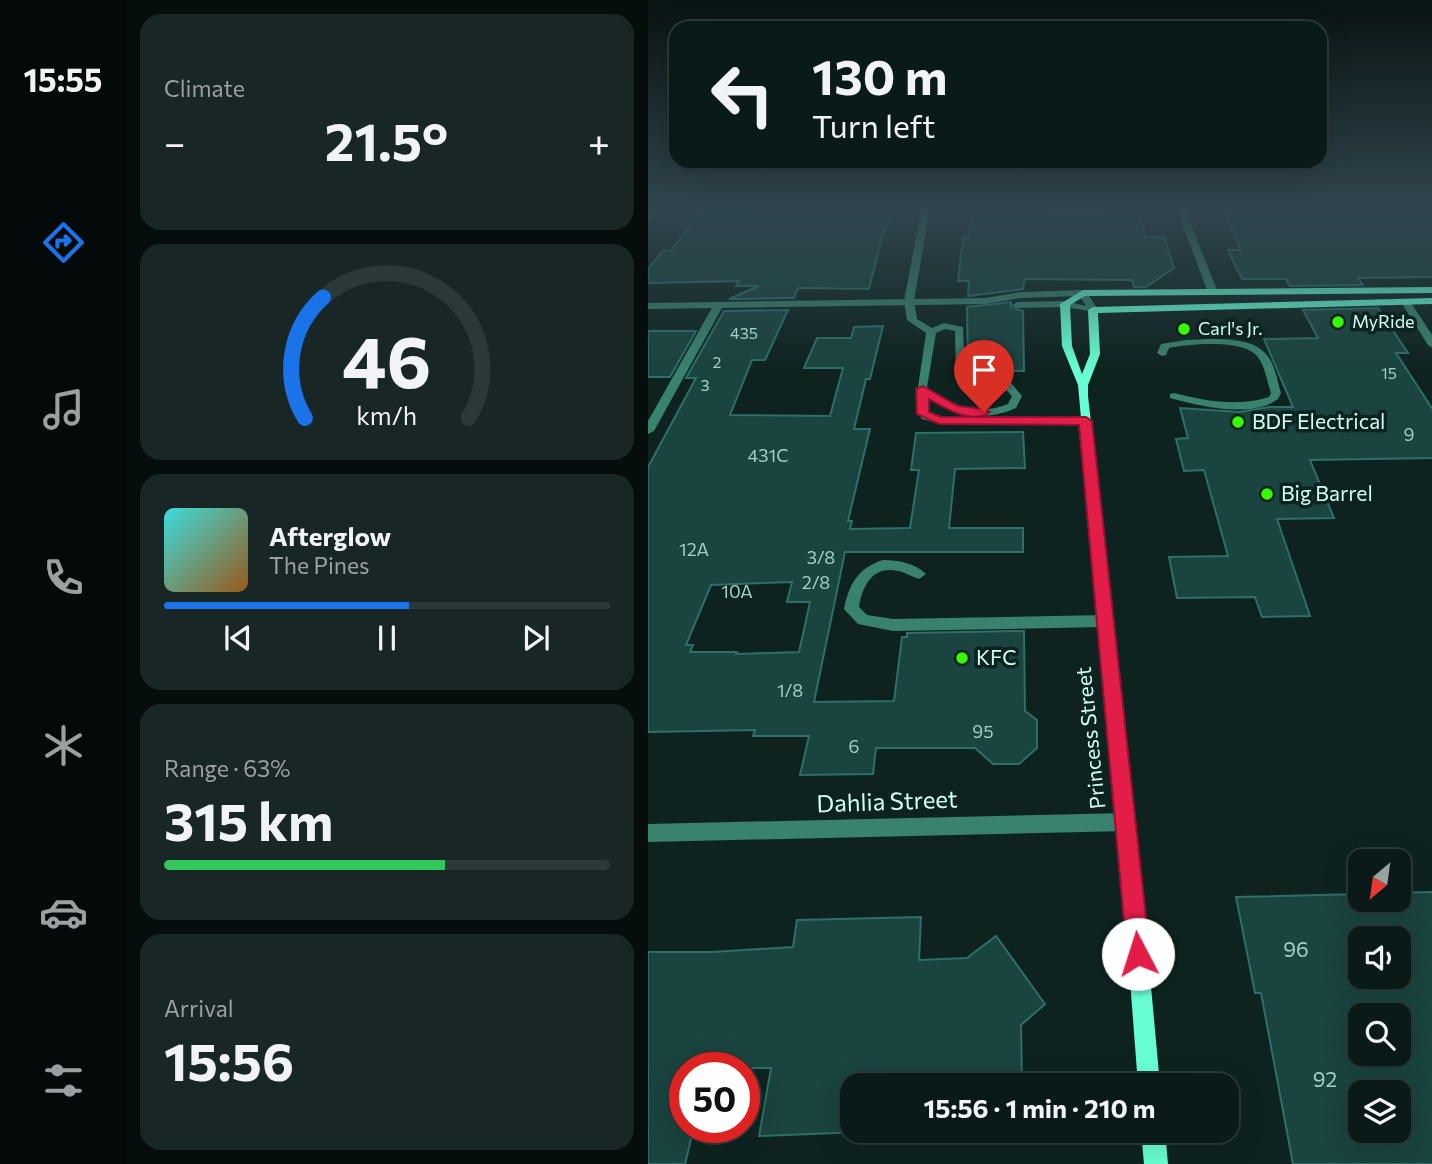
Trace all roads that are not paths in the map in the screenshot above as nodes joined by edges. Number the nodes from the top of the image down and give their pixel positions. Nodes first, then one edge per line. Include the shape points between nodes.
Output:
1 (916, 261) edge
2 (1201, 261) edge
3 (1212, 290) junction
4 (1433, 290) edge
5 (1083, 293) junction
6 (909, 301) junction
7 (985, 301) junction
8 (1433, 301) edge
9 (1406, 302) junction
10 (1065, 304) junction
11 (718, 306) junction
12 (648, 307) edge
13 (1093, 310) junction
14 (933, 330) junction
15 (1433, 345) edge
16 (1162, 353) dead end
17 (1083, 385) junction
18 (923, 389) junction
19 (1174, 396) dead end
20 (1086, 421) junction
21 (648, 431) edge
22 (919, 574) dead end
23 (1105, 621) junction
24 (1127, 822) junction
25 (648, 833) edge
26 (1148, 1073) edge
27 (1154, 1143) edge
28 (1156, 1164) edge

1 - 6 street
2 - 3 street
3 - 4 main road
3 - 5 main road
5 - 7 street
5 - 10 main road
5 - 13 street, Princess Street
6 - 7 street
6 - 11 street
6 - 14 street via 912,320
7 - 10 street
8 - 9 main road
9 - 13 main road
9 - 15 street
10 - 13 street
10 - 17 main road, Princess Street via 1067,358
11 - 12 street
11 - 21 street
13 - 17 main road, Princess Street via 1095,354
14 - 18 street
14 - 18 street via 953,326 962,331 960,373 1008,385 1017,396 1012,406 967,412
16 - 19 street via 1165,346 1182,344 1229,343 1252,348 1262,356 1276,393 1262,404 1209,404
17 - 20 main road, Princess Street
18 - 20 street via 923,414 939,420
20 - 23 main road, Princess Street
22 - 23 street via 898,563 871,569 855,587 851,609 863,620 893,625
23 - 24 main road, Princess Street
24 - 25 street, Dahlia Street
24 - 26 main road, Princess Street
27 - 28 main road

